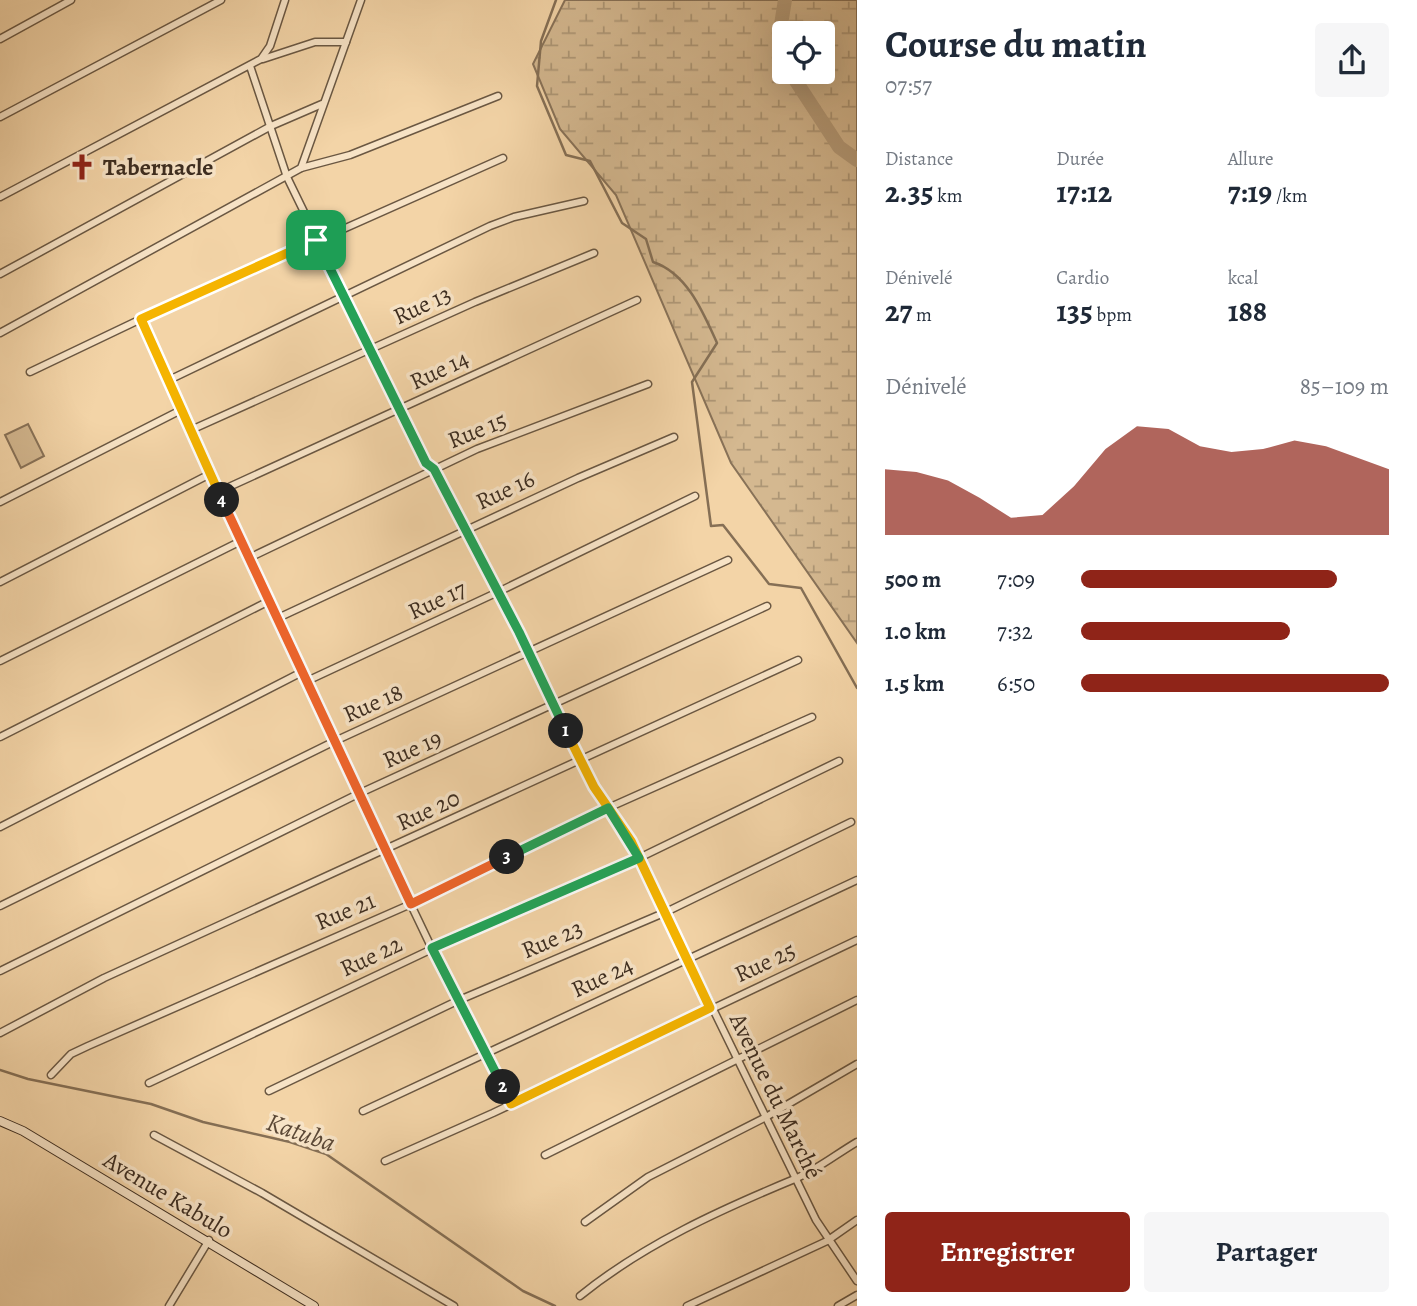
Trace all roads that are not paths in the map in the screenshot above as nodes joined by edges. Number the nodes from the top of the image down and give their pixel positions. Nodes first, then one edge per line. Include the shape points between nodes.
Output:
1 (71, 0) edge
2 (221, 0) edge
3 (285, 0) edge
4 (361, 0) edge
5 (0, 39) edge
6 (346, 42) junction
7 (261, 60) junction
8 (250, 66) junction
9 (498, 96) dead end
10 (322, 104) junction
11 (0, 117) edge
12 (271, 126) junction
13 (503, 158) dead end
14 (301, 168) junction
15 (287, 177) junction
16 (0, 197) edge
17 (584, 201) dead end
18 (316, 240) junction
19 (594, 253) dead end
20 (0, 274) edge
21 (343, 296) junction
22 (637, 300) dead end
23 (141, 319) junction
24 (0, 333) edge
25 (370, 351) junction
26 (30, 372) dead end
27 (169, 380) junction
28 (648, 384) dead end
29 (181, 410) junction
30 (399, 411) junction
31 (191, 430) junction
32 (674, 437) dead end
33 (434, 469) junction
34 (210, 474) junction
35 (218, 492) junction
36 (695, 495) dead end
37 (0, 502) edge
38 (466, 530) junction
39 (241, 541) junction
40 (249, 558) junction
41 (728, 560) dead end
42 (0, 582) edge
43 (498, 592) junction
44 (268, 601) junction
45 (768, 606) dead end
46 (278, 618) junction
47 (528, 654) junction
48 (798, 660) dead end
49 (0, 661) edge
50 (302, 672) junction
51 (307, 681) junction
52 (554, 706) junction
53 (812, 717) dead end
54 (0, 737) edge
55 (335, 741) junction
56 (580, 759) junction
57 (839, 761) dead end
58 (358, 794) junction
59 (608, 808) junction
60 (851, 822) dead end
61 (0, 827) edge
62 (386, 851) junction
63 (639, 858) junction
64 (857, 880) edge
65 (411, 904) junction
66 (0, 905) edge
67 (666, 912) junction
68 (857, 940) edge
69 (432, 948) junction
70 (687, 959) junction
71 (0, 971) edge
72 (857, 1000) edge
73 (457, 1001) junction
74 (710, 1008) junction
75 (0, 1033) edge
76 (485, 1053) junction
77 (736, 1059) junction
78 (857, 1064) edge
79 (51, 1075) dead end
80 (149, 1083) dead end
81 (269, 1091) dead end
82 (511, 1104) junction
83 (363, 1111) dead end
84 (766, 1117) junction
85 (0, 1121) edge
86 (154, 1135) dead end
87 (857, 1142) edge
88 (545, 1155) dead end
89 (385, 1161) dead end
90 (795, 1178) junction
91 (857, 1220) edge
92 (584, 1222) dead end
93 (209, 1240) junction
94 (827, 1241) junction
95 (857, 1281) edge
96 (857, 1294) edge
97 (580, 1296) dead end
98 (170, 1305) edge
99 (314, 1306) edge
100 (454, 1306) edge
101 (687, 1306) edge
102 (838, 1306) edge

1 - 5 street
2 - 11 street
3 - 7 street
4 - 6 street
6 - 7 street via 315,42
6 - 10 street
7 - 8 street
8 - 12 street, Avenue du Marché
8 - 16 street
9 - 14 street via 350,155
10 - 12 street
10 - 14 street
12 - 15 street, Avenue du Marché
12 - 20 street
13 - 18 street
14 - 15 street
15 - 18 street, Avenue du Marché
15 - 24 street
17 - 21 street via 489,226
18 - 21 street, Avenue du Marché
18 - 23 street
19 - 25 street, Rue 13
21 - 25 street, Avenue du Marché
21 - 27 street
22 - 30 street, Rue 14
23 - 26 street
23 - 27 street
25 - 30 street, Avenue du Marché
25 - 31 street, Rue 13
27 - 29 street
28 - 33 street, Rue 15
29 - 31 street
29 - 37 street
30 - 33 street, Avenue du Marché via 426,463
30 - 35 street, Rue 14
31 - 34 street
32 - 38 street, Rue 16
33 - 38 street, Avenue du Marché
33 - 40 street, Rue 15
34 - 35 street
34 - 42 street
35 - 39 street
36 - 43 street, Rue 17
38 - 43 street, Avenue du Marché
38 - 46 street, Rue 16
39 - 40 street
39 - 49 street
40 - 44 street
41 - 47 street, Rue 18
43 - 47 street, Avenue du Marché
43 - 51 street, Rue 17
44 - 46 street
44 - 54 street
45 - 52 street, Rue 19
46 - 50 street
47 - 52 street, Avenue du Marché
47 - 55 street, Rue 18
48 - 56 street, Rue 20
50 - 51 street
50 - 61 street
51 - 55 street
52 - 56 street, Avenue du Marché
52 - 58 street, Rue 19
53 - 59 street, Rue 21
55 - 58 street
55 - 66 street, Rue 18
56 - 59 street, Avenue du Marché
56 - 62 street, Rue 20
57 - 63 street, Rue 22
58 - 62 street
58 - 71 street, Rue 19
59 - 63 street, Avenue du Marché
59 - 65 street, Rue 21
60 - 67 street, Rue 23
62 - 65 street
62 - 75 street, Rue 20 via 104,978
63 - 67 street, Avenue du Marché
63 - 69 street, Rue 22
64 - 70 street, Rue 24
65 - 69 street
65 - 79 street, Rue 21 via 71,1054
67 - 70 street, Avenue du Marché
67 - 73 street, Rue 23
68 - 74 street, Rue 25
69 - 73 street
69 - 80 street, Rue 22
70 - 74 street, Avenue du Marché
70 - 76 street, Rue 24
72 - 77 street
73 - 76 street
73 - 81 street, Rue 23
74 - 77 street, Avenue du Marché
74 - 82 street, Rue 25
76 - 82 street
76 - 83 street, Rue 24
77 - 84 street, Avenue du Marché
77 - 88 street
78 - 84 street
82 - 89 street, Rue 25
84 - 90 street, Avenue du Marché
84 - 92 street via 648,1177
85 - 93 street, Avenue Kabulo
86 - 100 street
87 - 90 street
90 - 94 street, Avenue du Marché
90 - 97 street via 691,1226
91 - 94 street
93 - 98 street
93 - 99 street, Avenue Kabulo
94 - 95 street, Avenue du Marché
94 - 101 street
96 - 102 street

